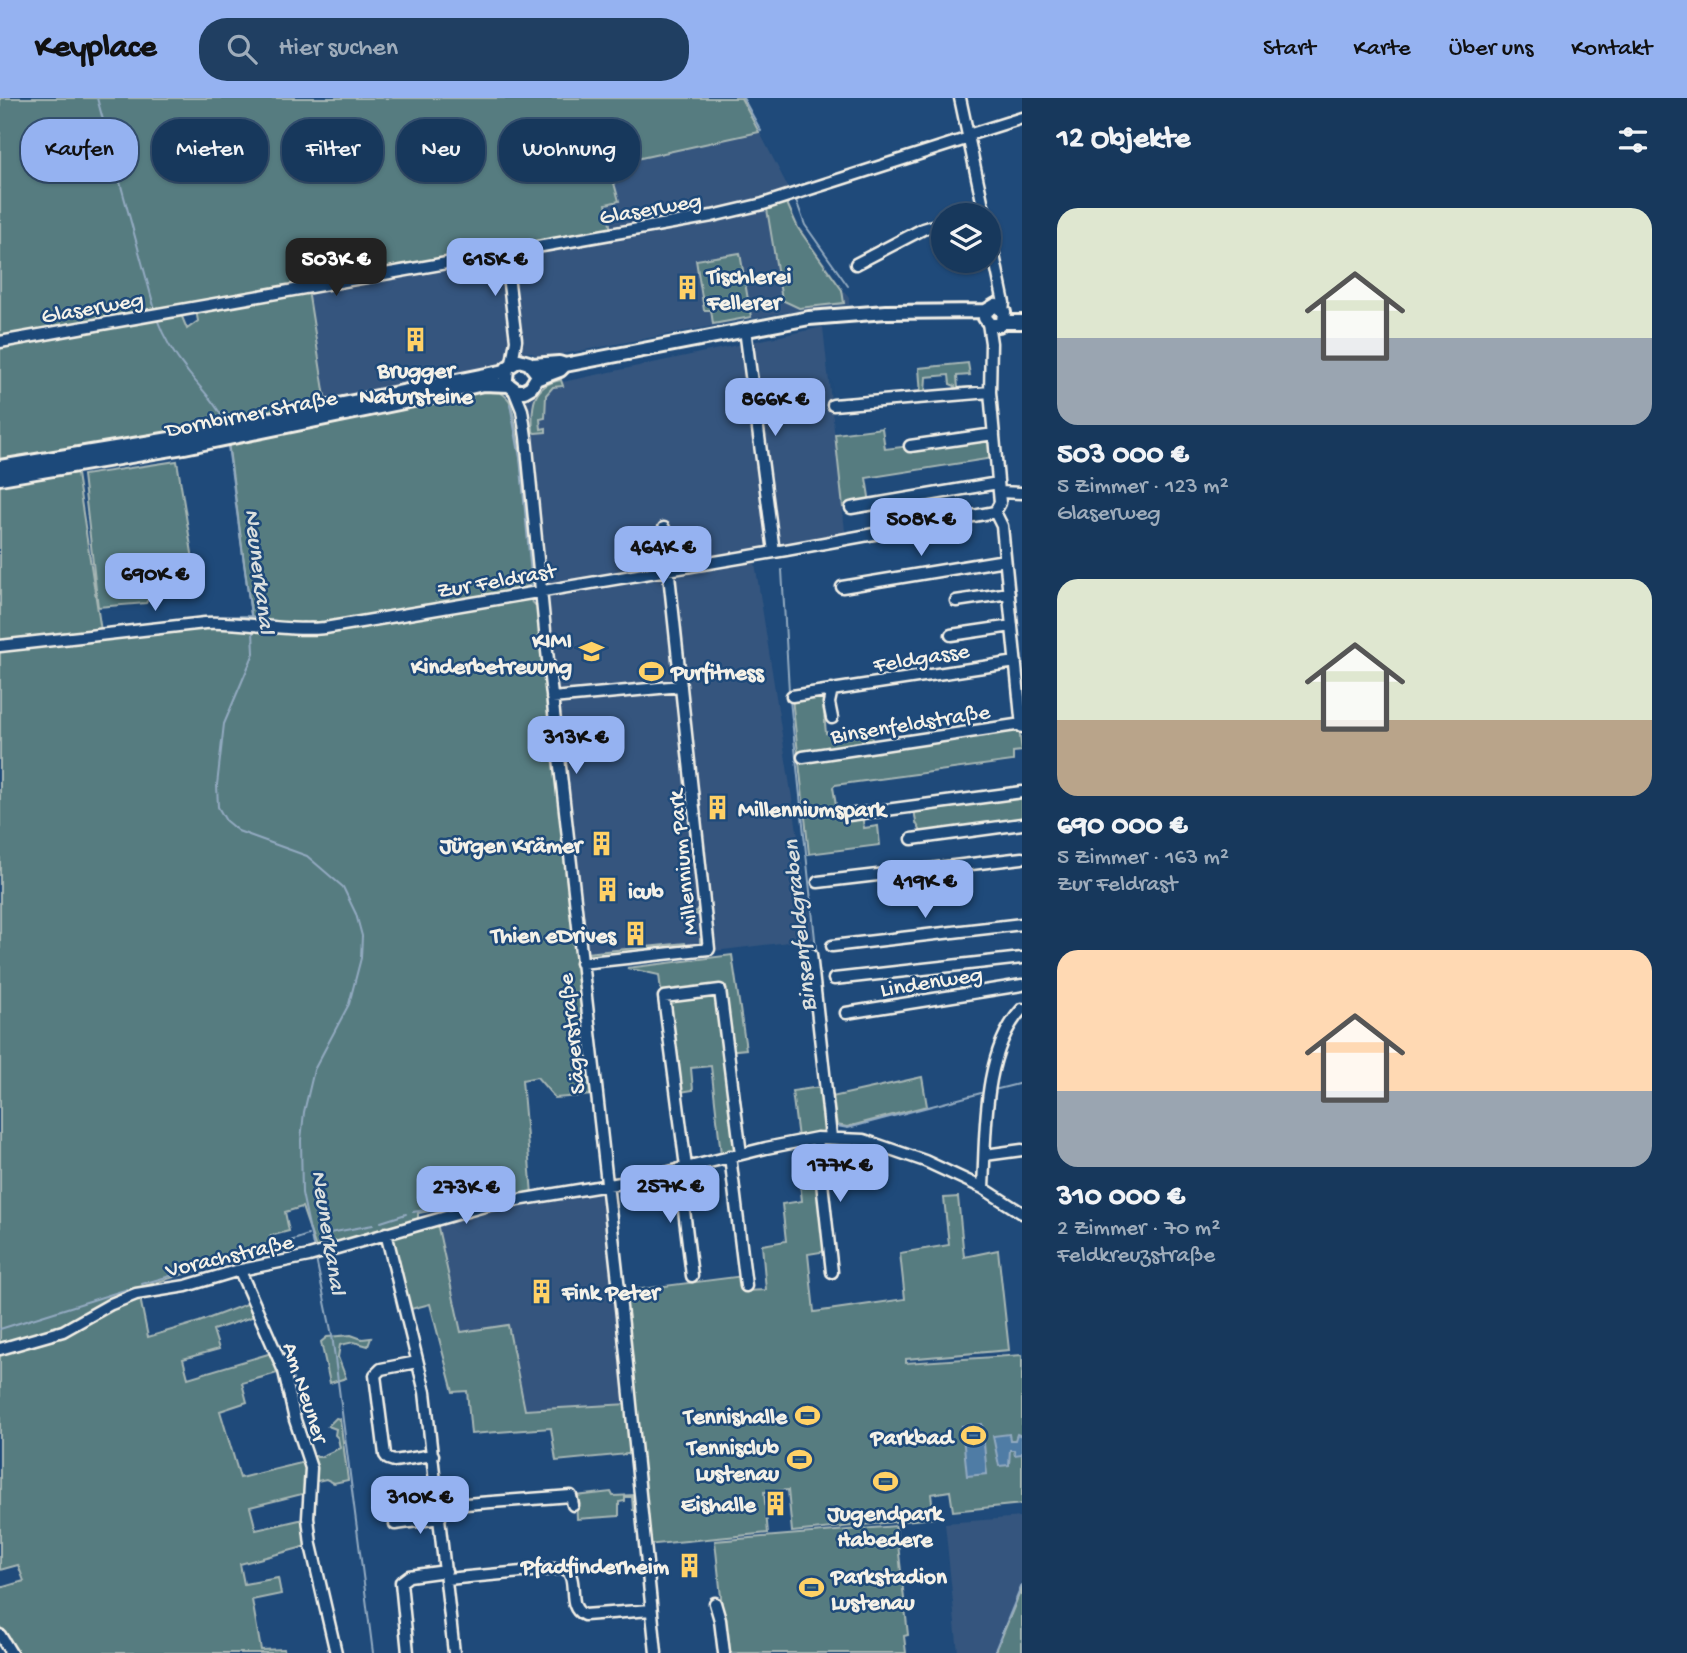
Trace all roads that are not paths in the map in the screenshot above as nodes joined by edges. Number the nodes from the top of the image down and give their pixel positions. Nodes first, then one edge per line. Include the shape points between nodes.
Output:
1 (960, 98) edge
2 (1022, 118) edge
3 (968, 137) junction
4 (983, 203) edge
5 (931, 227) edge
6 (505, 252) junction
7 (856, 264) dead end
8 (997, 273) edge
9 (995, 316) junction
10 (1022, 316) edge
11 (1022, 323) edge
12 (745, 329) junction
13 (516, 340) junction
14 (0, 342) edge
15 (529, 363) junction
16 (565, 365) junction
17 (509, 367) junction
18 (532, 384) junction
19 (511, 387) junction
20 (990, 392) junction
21 (833, 405) dead end
22 (522, 410) junction
23 (994, 434) junction
24 (910, 446) dead end
25 (0, 467) edge
26 (0, 478) edge
27 (998, 487) junction
28 (1022, 493) edge
29 (851, 508) dead end
30 (995, 512) junction
31 (664, 528) dead end
32 (774, 552) junction
33 (1005, 560) junction
34 (668, 570) junction
35 (842, 587) dead end
36 (541, 592) junction
37 (1009, 593) junction
38 (956, 601) dead end
39 (1012, 626) junction
40 (951, 635) dead end
41 (0, 646) edge
42 (1016, 662) junction
43 (681, 686) junction
44 (832, 689) junction
45 (792, 696) dead end
46 (552, 698) junction
47 (1021, 708) edge
48 (832, 718) dead end
49 (1022, 726) edge
50 (803, 757) dead end
51 (1022, 792) edge
52 (848, 815) dead end
53 (1022, 824) edge
54 (912, 839) dead end
55 (1022, 858) edge
56 (818, 882) dead end
57 (1022, 923) edge
58 (832, 946) dead end
59 (811, 954) dead end
60 (1022, 958) edge
61 (581, 963) junction
62 (834, 979) dead end
63 (1022, 985) edge
64 (1022, 1009) edge
65 (846, 1013) dead end
66 (831, 1137) junction
67 (817, 1138) junction
68 (1022, 1150) edge
69 (735, 1155) junction
70 (985, 1155) junction
71 (682, 1168) junction
72 (607, 1185) junction
73 (983, 1188) junction
74 (1022, 1213) edge
75 (386, 1233) junction
76 (240, 1271) junction
77 (832, 1272) dead end
78 (692, 1276) dead end
79 (746, 1286) dead end
80 (0, 1349) edge
81 (418, 1362) junction
82 (433, 1455) junction
83 (573, 1505) dead end
84 (439, 1506) junction
85 (440, 1518) junction
86 (396, 1524) dead end
87 (446, 1575) junction
88 (715, 1603) dead end
89 (651, 1610) junction
90 (0, 1635) edge
91 (11, 1653) edge
92 (336, 1653) edge
93 (408, 1653) edge
94 (454, 1653) edge
95 (656, 1653) edge
96 (724, 1653) edge

1 - 3 street
2 - 3 street, Glaserweg
3 - 4 street
3 - 6 street, Glaserweg via 736,211
5 - 7 street
6 - 13 street
6 - 14 street, Glaserweg
8 - 9 street, Binsenfeldstraße via 1000,289
9 - 10 main road, Dornbirner Straße
9 - 11 main road, Dornbirner Straße
9 - 12 main road, Dornbirner Straße via 846,314
9 - 20 street, Binsenfeldstraße
12 - 16 main road, Dornbirner Straße
12 - 32 street
13 - 15 street
13 - 17 street
15 - 16 main road, Dornbirner Straße
15 - 17 main road, Dornbirner Straße
15 - 18 main road
16 - 18 main road, Dornbirner Straße
17 - 19 main road
17 - 25 main road, Dornbirner Straße via 176,438
18 - 19 main road, Dornbirner Straße
18 - 22 street, Sägerstraße
19 - 22 street, Sägerstraße
19 - 26 main road, Dornbirner Straße via 483,384 184,447
20 - 21 street
20 - 23 street, Binsenfeldstraße
22 - 36 street, Sägerstraße
23 - 24 street
23 - 27 street, Binsenfeldstraße
27 - 28 street
27 - 29 street
27 - 30 street, Binsenfeldstraße
30 - 32 street, Zur Feldrast
30 - 33 street, Binsenfeldstraße via 1002,526
31 - 34 street, Millennium Park
32 - 34 street, Zur Feldrast
33 - 35 street
33 - 37 street, Binsenfeldstraße
34 - 36 street, Zur Feldrast
34 - 43 street, Millennium Park
36 - 41 street, Zur Feldrast via 325,628 205,623
36 - 46 street, Sägerstraße
37 - 38 street
37 - 39 street, Binsenfeldstraße
39 - 40 street
39 - 42 street, Binsenfeldstraße
42 - 44 street, Feldgasse
42 - 47 street, Binsenfeldstraße
43 - 46 street
43 - 61 street, Millennium Park via 709,949
44 - 45 street, Feldgasse
44 - 48 street
46 - 61 street, Sägerstraße
47 - 49 street, Binsenfeldstraße
49 - 50 street, Binsenfeldstraße
51 - 52 street
53 - 54 street
55 - 56 street
57 - 58 street
59 - 66 street
60 - 62 street
61 - 72 street, Sägerstraße
63 - 65 street, Lindenweg
64 - 70 street via 1007,1032 991,1080
66 - 67 street, Vorachstraße
66 - 73 street, Vorachstraße via 874,1143
67 - 69 street, Vorachstraße
67 - 77 street
68 - 70 street
69 - 71 street, Vorachstraße
69 - 71 street via 720,990 664,997
69 - 79 street
70 - 73 street
71 - 72 street, Vorachstraße
71 - 78 street
72 - 75 street, Vorachstraße via 488,1205
72 - 89 street, Sägerstraße
73 - 74 street, Vorachstraße
75 - 76 street, Vorachstraße
75 - 81 street
76 - 80 street, Vorachstraße via 132,1295 63,1331
76 - 92 street, Am Neuner via 284,1371 311,1468 311,1545
81 - 82 street
81 - 82 street via 381,1369 375,1375 386,1455 394,1461
82 - 84 street
83 - 84 street via 571,1496
84 - 85 street
85 - 86 street
85 - 87 street
87 - 89 street via 565,1568 572,1576 575,1607 584,1615
87 - 93 street via 409,1576 401,1582
87 - 94 street
88 - 96 street
89 - 95 street, Sägerstraße
90 - 91 street

